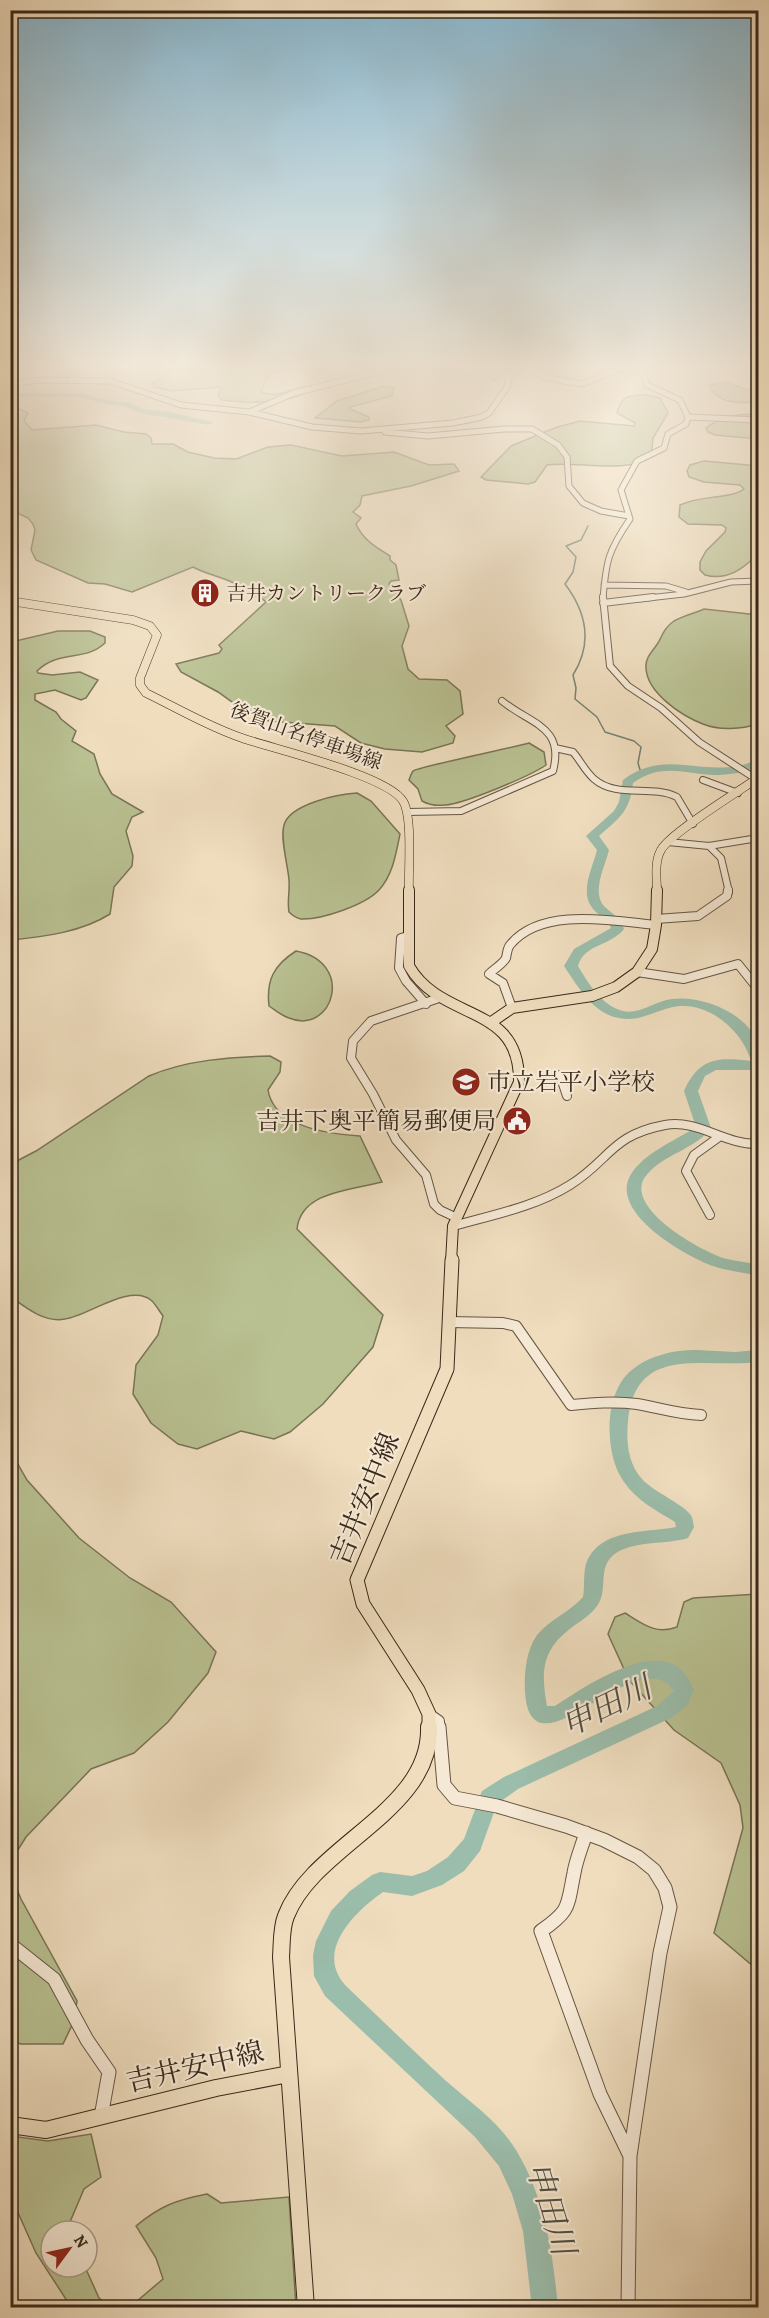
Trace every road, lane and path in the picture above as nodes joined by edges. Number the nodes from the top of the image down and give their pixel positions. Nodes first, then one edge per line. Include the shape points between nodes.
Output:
1 (568, 474) edge
2 (628, 474) edge
3 (629, 516) junction
4 (759, 581) edge
5 (604, 585) junction
6 (690, 593) junction
7 (10, 601) edge
8 (603, 603) junction
9 (502, 701) dead end
10 (555, 748) junction
11 (755, 778) edge
12 (703, 780) dead end
13 (738, 793) junction
14 (408, 812) junction
15 (693, 824) junction
16 (759, 838) edge
17 (668, 842) junction
18 (709, 846) junction
19 (656, 922) junction
20 (408, 936) junction
21 (637, 972) junction
22 (759, 989) edge
23 (442, 997) junction
24 (426, 1004) junction
25 (512, 1008) junction
26 (490, 1023) junction
27 (560, 1076) dead end
28 (567, 1096) dead end
29 (719, 1137) junction
30 (759, 1144) edge
31 (710, 1215) dead end
32 (454, 1221) junction
33 (449, 1322) junction
34 (701, 1414) dead end
35 (429, 1714) junction
36 (586, 1833) junction
37 (10, 1944) edge
38 (289, 2074) junction
39 (101, 2117) junction
40 (10, 2125) edge
41 (630, 2156) junction
42 (306, 2307) edge
43 (628, 2307) edge

1 - 3 street via 569,486 583,503
2 - 3 street via 621,497
3 - 5 street via 607,556
4 - 6 street
5 - 6 street via 666,586
5 - 8 street
6 - 8 street
7 - 14 main road, 後賀山名停車場線 via 150,626 158,635 140,678 146,693 240,738 325,762 391,790 402,799
8 - 11 street via 608,658 614,670 628,686 661,708 699,742
9 - 10 street via 549,732
10 - 14 street via 553,771 518,787 461,811
10 - 15 street via 573,752 583,769 604,786 672,794 681,801 684,814
11 - 13 main road
12 - 13 street
13 - 15 main road
14 - 20 main road
15 - 17 main road
16 - 18 street
17 - 18 street
17 - 19 main road via 657,862
18 - 19 street via 721,858 727,896 698,916
19 - 21 main road via 652,949
19 - 25 street via 580,918 541,924 526,932 489,974 503,983
20 - 23 main road via 411,973
20 - 24 street via 401,938 399,968
21 - 22 street via 684,979 738,964
21 - 25 main road via 602,992
23 - 24 street
23 - 26 main road
24 - 32 street via 371,1021 353,1041 351,1059 396,1140 426,1175 434,1204
25 - 26 main road
26 - 32 main road, 吉井安中線 via 512,1040 519,1082
27 - 28 street
29 - 30 street via 744,1146
29 - 31 street via 693,1156 686,1171
29 - 32 street via 680,1123 631,1135 569,1186 541,1199
32 - 33 main road, 吉井安中線
33 - 34 street via 508,1322 516,1326 571,1405 610,1402 638,1404 676,1414
33 - 35 main road, 吉井安中線 via 447,1369 357,1580 363,1604
35 - 36 street via 439,1721 444,1785 455,1798 497,1806
35 - 38 main road, 吉井安中線 via 430,1745 417,1776 378,1819 305,1882 285,1917 281,1957
36 - 41 street via 570,1902 559,1918 541,1931 600,2094
36 - 41 street via 638,1857 654,1870 670,1907
37 - 39 street via 54,1979 109,2072
38 - 39 main road, 吉井安中線
38 - 42 main road
39 - 40 main road, 吉井安中線 via 46,2130
41 - 43 street

